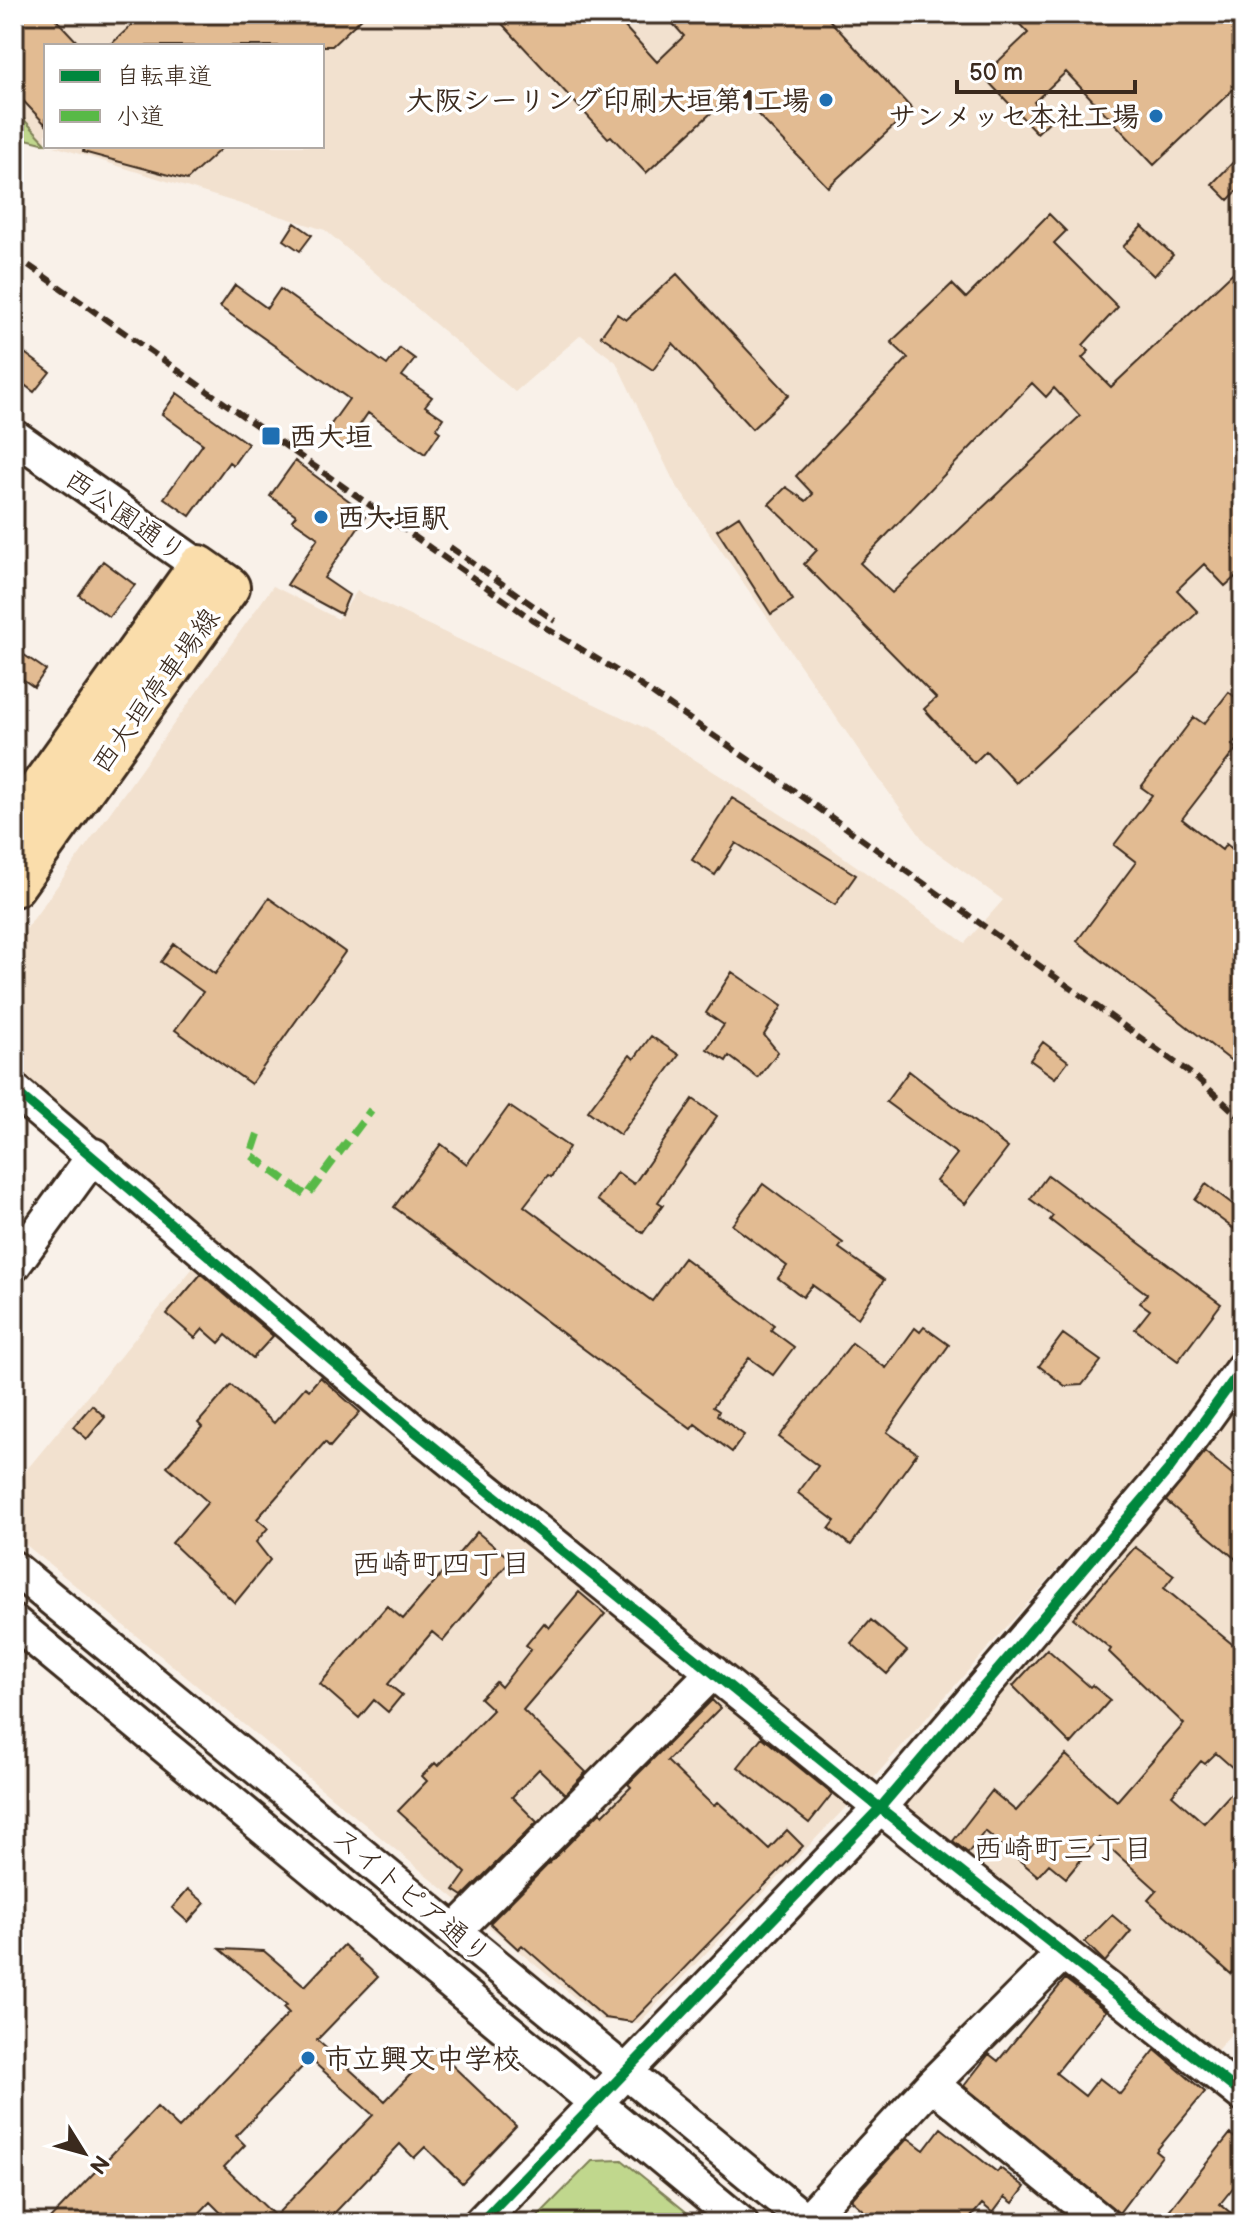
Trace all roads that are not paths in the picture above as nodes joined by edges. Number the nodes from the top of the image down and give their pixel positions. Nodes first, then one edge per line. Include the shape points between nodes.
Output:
1 (14, 436) edge
2 (214, 576) junction
3 (14, 824) edge
4 (14, 886) edge
5 (14, 1090) edge
6 (94, 1155) junction
7 (14, 1265) edge
8 (1243, 1367) edge
9 (14, 1568) edge
10 (47, 1595) junction
11 (17, 1630) edge
12 (713, 1672) junction
13 (880, 1808) junction
14 (456, 1930) junction
15 (1063, 1953) junction
16 (625, 2074) junction
17 (932, 2084) junction
18 (1243, 2095) edge
19 (597, 2104) junction
20 (807, 2222) edge
21 (480, 2223) edge
22 (741, 2223) edge
23 (1103, 2223) edge

1 - 2 street, 西公園通り
2 - 3 main road, 西大垣停車場線
2 - 4 main road, 西大垣停車場線
5 - 6 street
6 - 7 street
6 - 12 street via 413,1430
8 - 13 street via 1169,1469
9 - 10 street, スイトピア通り
10 - 11 street
10 - 14 street, スイトピア通り
11 - 19 street
12 - 13 street
12 - 14 street
13 - 15 street
13 - 16 street
14 - 16 street, スイトピア通り
15 - 17 street
15 - 18 street
16 - 19 street
16 - 20 street, スイトピア通り
17 - 20 street
17 - 23 street
19 - 21 street
19 - 22 street

